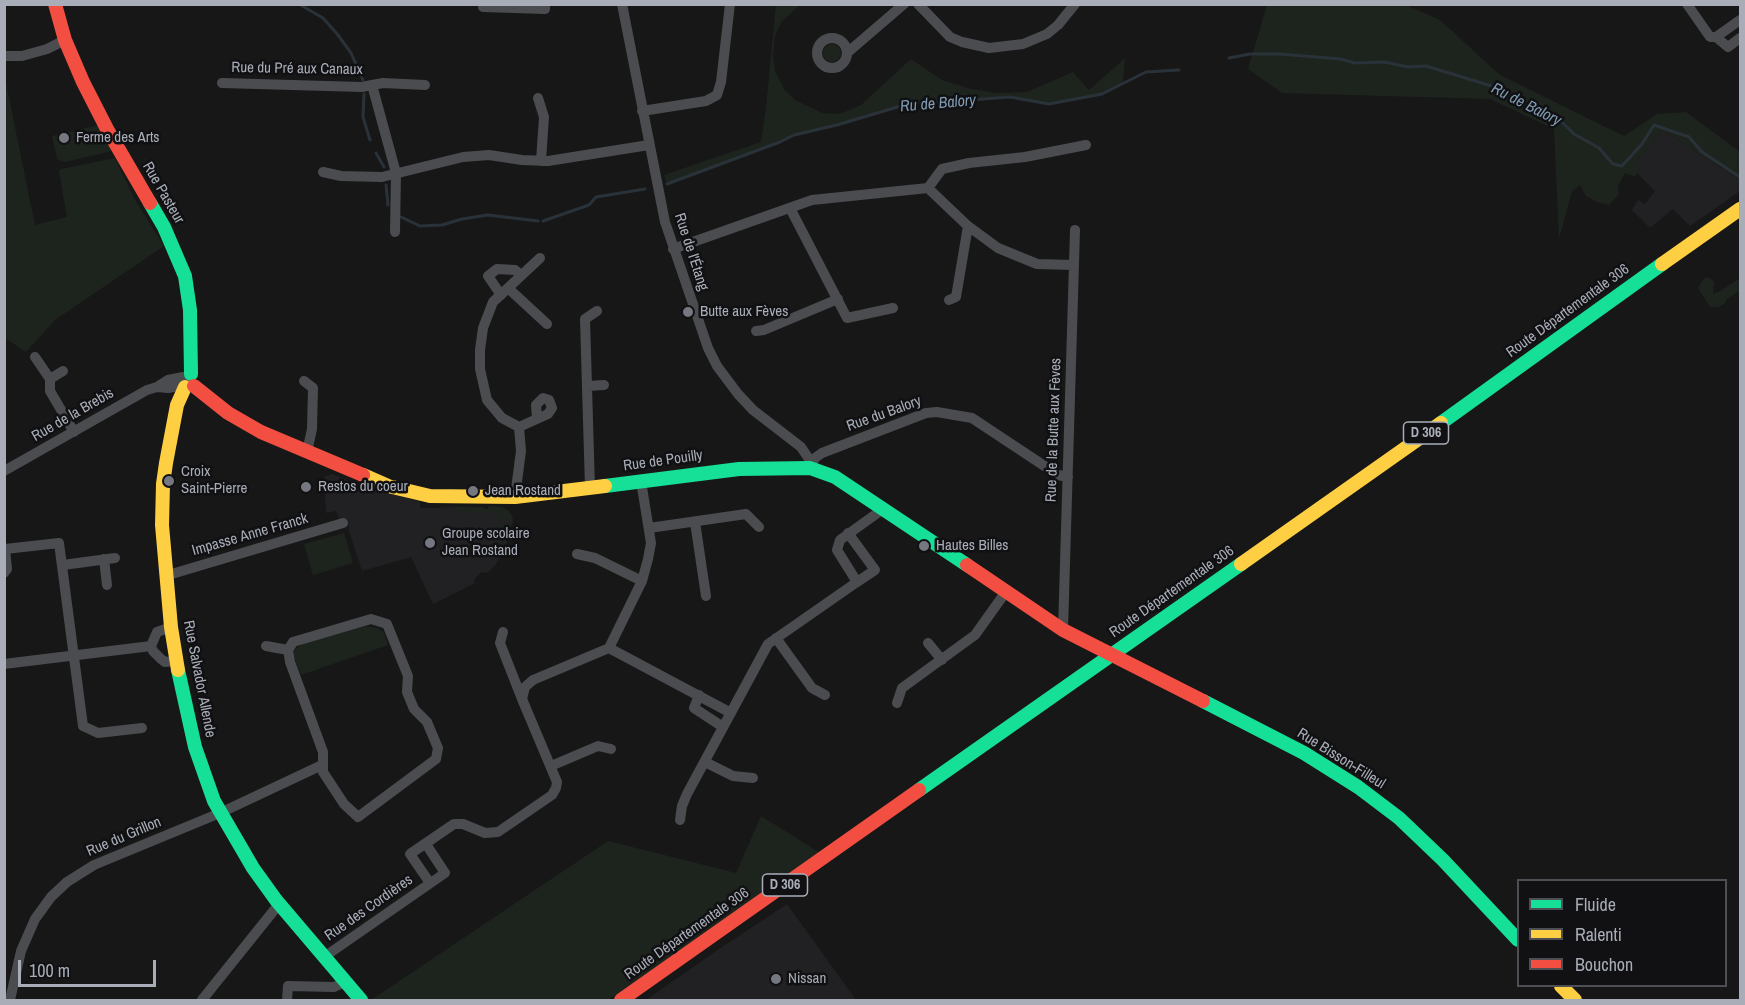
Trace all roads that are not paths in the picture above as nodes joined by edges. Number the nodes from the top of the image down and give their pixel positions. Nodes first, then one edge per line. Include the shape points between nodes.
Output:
1 (55, 4) edge
2 (483, 4) edge
3 (545, 4) edge
4 (622, 4) edge
5 (730, 4) edge
6 (904, 4) edge
7 (918, 4) edge
8 (1075, 4) edge
9 (1687, 4) edge
10 (1740, 20) edge
11 (1716, 37) junction
12 (1740, 38) edge
13 (65, 40) junction
14 (847, 53) dead end
15 (4, 56) edge
16 (222, 82) dead end
17 (372, 85) junction
18 (425, 85) dead end
19 (538, 98) dead end
20 (642, 111) junction
21 (649, 145) junction
22 (1086, 145) dead end
23 (541, 161) junction
24 (323, 172) dead end
25 (396, 173) junction
26 (928, 188) junction
27 (790, 208) junction
28 (1740, 209) edge
29 (968, 226) junction
30 (1075, 230) dead end
31 (394, 232) dead end
32 (673, 249) junction
33 (540, 258) dead end
34 (1074, 266) junction
35 (521, 275) junction
36 (504, 291) junction
37 (838, 299) junction
38 (949, 300) dead end
39 (893, 308) dead end
40 (597, 311) dead end
41 (547, 324) dead end
42 (756, 331) dead end
43 (35, 357) dead end
44 (63, 371) dead end
45 (50, 379) junction
46 (303, 381) dead end
47 (187, 382) junction
48 (604, 385) dead end
49 (588, 386) junction
50 (537, 418) dead end
51 (519, 427) junction
52 (74, 432) junction
53 (307, 452) junction
54 (810, 468) junction
55 (4, 471) edge
56 (1068, 477) junction
57 (641, 481) junction
58 (590, 488) junction
59 (515, 497) junction
60 (883, 509) junction
61 (695, 522) junction
62 (343, 523) dead end
63 (759, 527) dead end
64 (649, 528) junction
65 (848, 533) junction
66 (5, 548) edge
67 (577, 554) dead end
68 (63, 565) junction
69 (4, 573) edge
70 (165, 576) junction
71 (642, 581) junction
72 (857, 582) junction
73 (108, 585) dead end
74 (1005, 593) junction
75 (706, 596) dead end
76 (171, 627) junction
77 (1063, 630) junction
78 (503, 632) dead end
79 (776, 638) junction
80 (928, 643) dead end
81 (151, 646) junction
82 (266, 646) dead end
83 (609, 648) junction
84 (288, 650) junction
85 (74, 655) junction
86 (1110, 655) junction
87 (942, 660) junction
88 (176, 661) junction
89 (4, 664) edge
90 (699, 695) junction
91 (825, 695) dead end
92 (522, 699) junction
93 (897, 703) dead end
94 (731, 713) junction
95 (723, 727) junction
96 (142, 729) dead end
97 (611, 749) dead end
98 (705, 762) junction
99 (322, 765) junction
100 (551, 766) junction
101 (753, 778) dead end
102 (220, 813) junction
103 (680, 820) dead end
104 (426, 844) junction
105 (430, 883) junction
106 (279, 904) junction
107 (1517, 939) edge
108 (324, 957) junction
109 (345, 982) junction
110 (1562, 987) edge
111 (205, 999) edge
112 (10, 1000) edge
113 (287, 1000) edge
114 (361, 1000) edge
115 (621, 1000) edge
116 (1575, 1000) edge

1 - 13 street, Rue Pasteur
2 - 3 street via 544,9
4 - 20 street, Rue de l'Étang
5 - 20 street via 717,95 706,101
6 - 14 street
7 - 8 street via 950,37 989,48 1023,44 1047,34
9 - 11 street via 1710,37
10 - 11 street
11 - 12 street via 1728,47
13 - 15 street via 22,56
13 - 47 street, Rue Pasteur via 102,120 164,227 183,269 190,310
16 - 17 street, Rue du Pré aux Canaux
17 - 18 street, Rue du Pré aux Canaux
17 - 25 street, Rue du Pré aux Canaux
19 - 23 street via 543,117
20 - 21 street, Rue de l'Étang
21 - 23 street
21 - 32 street, Rue de l'Étang
22 - 26 street via 942,169
23 - 25 street via 480,155
24 - 25 street via 382,177
25 - 31 street, Rue du Pré aux Canaux
26 - 27 street via 812,200
26 - 29 street
27 - 32 street
27 - 37 street
28 - 86 street, Route Départementale 306 / D 306
29 - 34 street via 998,248 1037,264
29 - 38 street via 956,297
30 - 34 street, Rue de la Butte aux Fèves
32 - 54 street, Rue de l'Étang via 717,366 753,410 801,447
33 - 35 street
34 - 56 street, Rue de la Butte aux Fèves
35 - 36 street
35 - 36 street via 515,270 497,269 488,276
36 - 41 street
36 - 51 street via 494,302 483,328 480,369 487,400 502,418
37 - 39 street via 847,318
37 - 42 street
40 - 49 street via 585,319
43 - 45 street
44 - 45 street
45 - 52 street via 50,391
46 - 53 street via 313,388
47 - 52 street, Rue de la Brebis via 168,380
47 - 53 street, Rue de Pouilly via 248,425
47 - 70 street, Rue Salvador Allende via 177,405 163,483
48 - 49 street
49 - 58 street
50 - 51 street
51 - 59 street via 521,452
52 - 55 street, Rue de la Brebis
53 - 59 street, Rue de Pouilly via 408,492 445,498
54 - 56 street, Rue du Balory via 822,453 937,412 972,418
54 - 57 street, Rue de Pouilly via 718,471
54 - 60 street, Rue de Pouilly via 835,477
56 - 77 street, Rue de la Butte aux Fèves
57 - 58 street, Rue de Pouilly
57 - 64 street
58 - 59 street, Rue de Pouilly
60 - 65 street
60 - 74 street, Rue de Pouilly
61 - 63 street via 746,514
61 - 64 street
61 - 75 street
62 - 70 street, Impasse Anne Franck
64 - 71 street via 651,543
65 - 72 street via 837,550
65 - 72 street via 875,570
66 - 68 street via 59,543
66 - 69 street
67 - 71 street via 595,558
68 - 73 street via 110,558
68 - 85 street
70 - 76 street, Rue Salvador Allende
71 - 83 street
72 - 79 street
74 - 77 street, Rue de Pouilly
74 - 87 street via 975,635
76 - 81 street via 157,632
76 - 88 street, Rue Salvador Allende
77 - 86 street, Rue de Pouilly
78 - 92 street, Rue des Cordières via 500,643
79 - 91 street via 812,688
79 - 94 street via 768,644
80 - 87 street
81 - 85 street
81 - 88 street via 160,659
82 - 84 street
83 - 90 street
83 - 92 street via 533,680 525,687
84 - 99 street via 323,752
84 - 99 street via 293,642 371,619 387,624 408,676 407,692 414,709 428,722 438,748 436,759 358,817 344,804
85 - 89 street
85 - 96 street via 83,726 98,733
86 - 107 street, Rue Bisson-Filleul via 1304,753 1358,787 1436,853
86 - 115 street, Route Départementale 306 / D 306
87 - 93 street via 902,688
88 - 102 street, Rue Salvador Allende via 195,747
90 - 94 street
90 - 95 street via 694,708
92 - 100 street, Rue des Cordières
94 - 95 street
95 - 98 street
97 - 100 street via 598,746
98 - 101 street via 733,776
98 - 103 street via 684,800
99 - 102 street, Rue du Grillon
100 - 104 street, Rue des Cordières via 557,782 552,795 498,832 485,833 454,824
102 - 106 street, Rue Salvador Allende
102 - 112 street, Rue du Grillon via 94,865 67,882 35,919 21,951
104 - 105 street, Rue des Cordières via 445,873
104 - 105 street, Rue des Cordières via 410,854
105 - 108 street, Rue des Cordières
106 - 108 street, Rue Salvador Allende
106 - 111 street
108 - 109 street, Rue Salvador Allende
109 - 113 street via 334,987 288,986
109 - 114 street, Rue Salvador Allende
110 - 116 street

